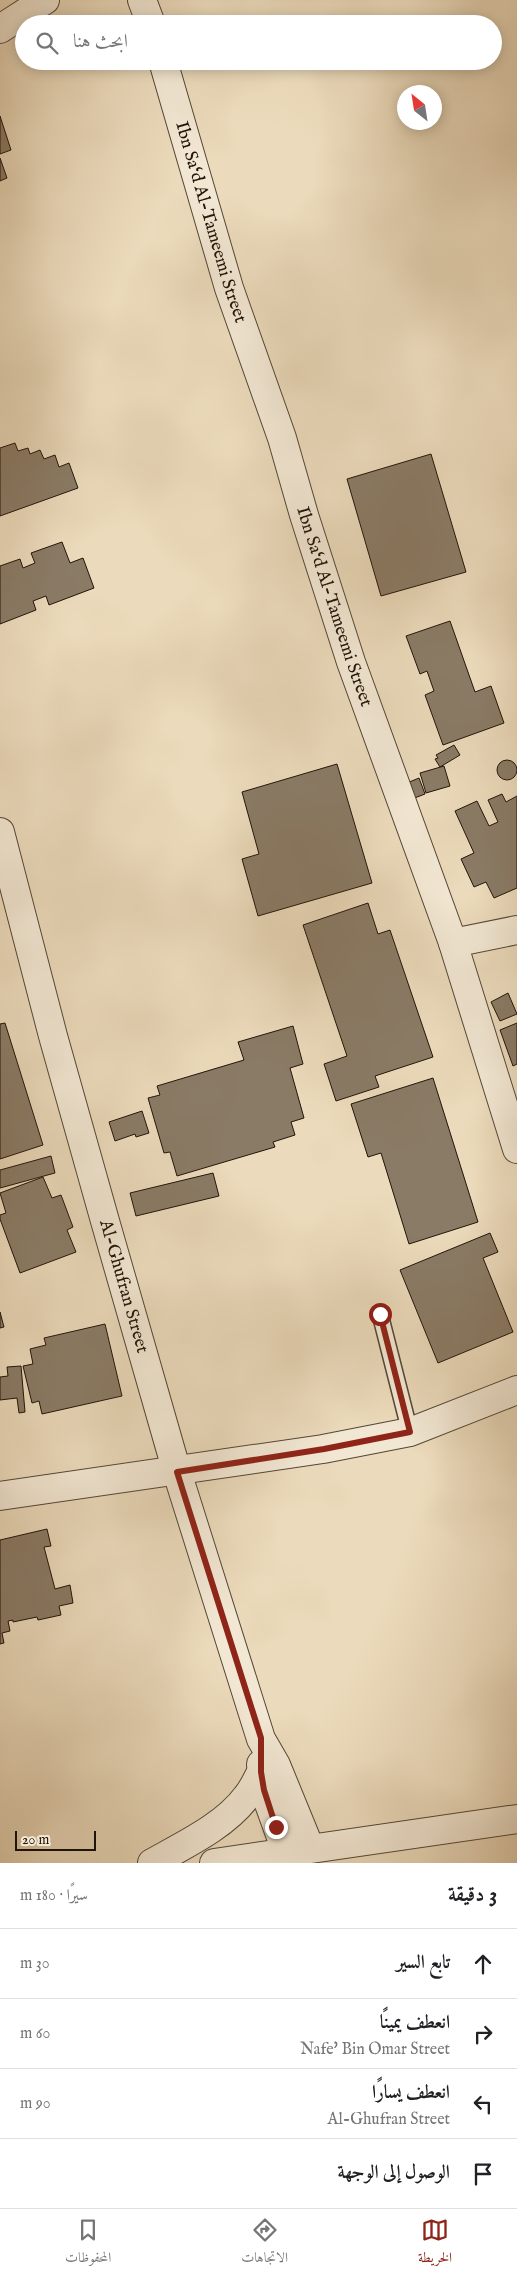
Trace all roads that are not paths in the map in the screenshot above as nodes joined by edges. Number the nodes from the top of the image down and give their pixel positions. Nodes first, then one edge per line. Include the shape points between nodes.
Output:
1 (45, 0) edge
2 (142, 0) edge
3 (22, 15) edge
4 (148, 15) edge
5 (15, 19) edge
6 (0, 29) edge
7 (166, 70) edge
8 (0, 832) edge
9 (0, 884) edge
10 (23, 917) junction
11 (517, 930) edge
12 (453, 943) junction
13 (517, 1149) edge
14 (380, 1314) dead end
15 (517, 1390) edge
16 (410, 1432) junction
17 (177, 1472) junction
18 (0, 1496) edge
19 (261, 1738) junction
20 (261, 1772) junction
21 (517, 1819) edge
22 (299, 1853) edge
23 (152, 1863) edge
24 (214, 1863) edge

1 - 3 street
2 - 4 street
5 - 6 street
7 - 12 street, Ibn Sa‘d Al-Tameemi Street via 229,288 282,438 351,662
8 - 10 street, Al-Ghufran Street
9 - 10 street
10 - 17 street, Al-Ghufran Street
11 - 12 street
12 - 13 street, Ibn Sa‘d Al-Tameemi Street
14 - 16 lane
15 - 16 street
16 - 17 street
17 - 18 street
17 - 19 street, Al-Ghufran Street
19 - 20 street, Al-Ghufran Street
19 - 22 street, Al-Ghufran Street via 276,1765
20 - 22 street, Al-Ghufran Street via 264,1790
20 - 23 street, Al-Ghufran Street via 248,1796 229,1815
21 - 22 street
22 - 24 street

